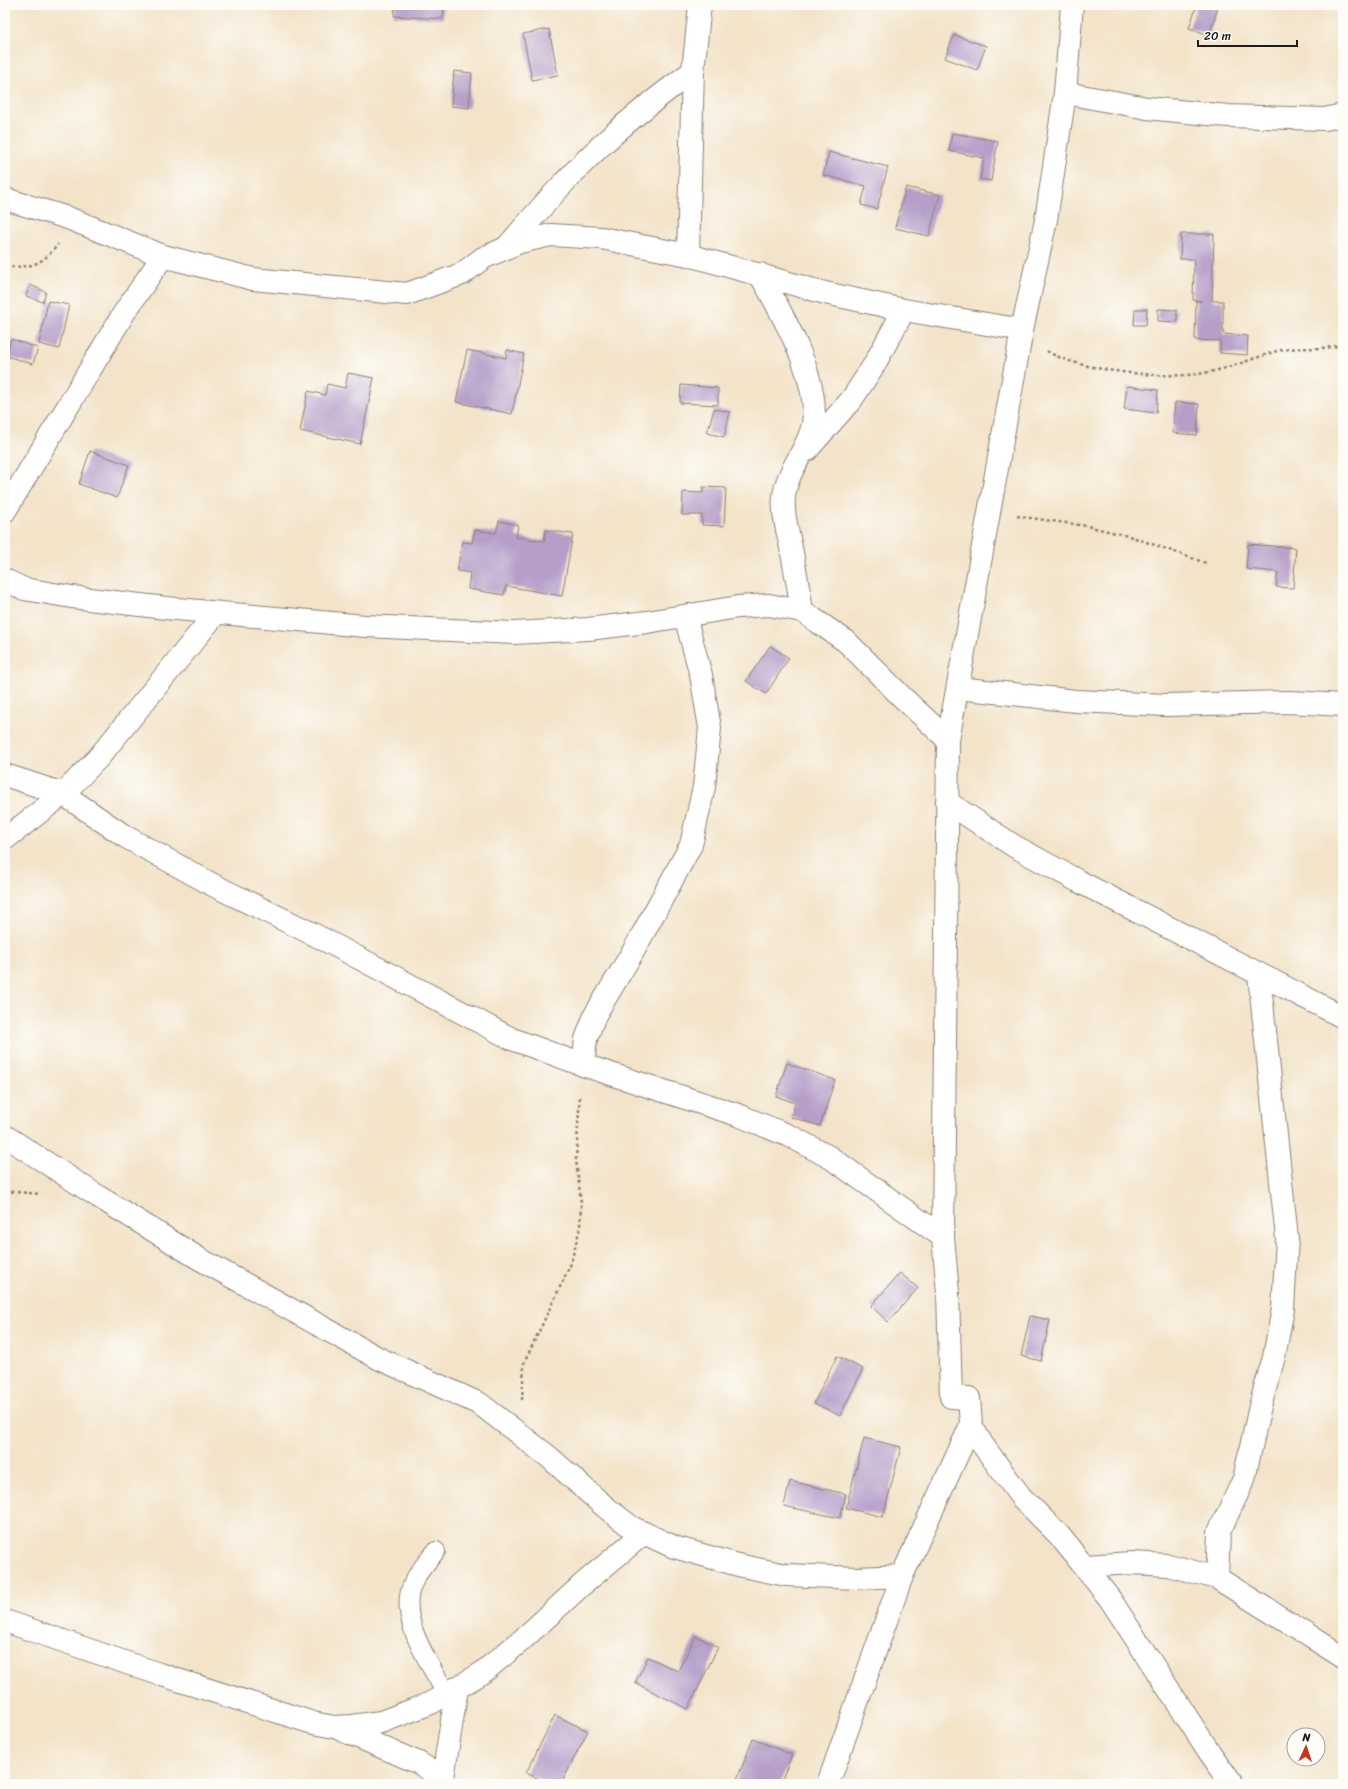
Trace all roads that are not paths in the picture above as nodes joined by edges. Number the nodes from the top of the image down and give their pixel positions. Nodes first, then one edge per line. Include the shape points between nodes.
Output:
1 (700, 5) edge
2 (1072, 5) edge
3 (693, 71) junction
4 (1065, 94) junction
5 (1343, 115) edge
6 (5, 199) edge
7 (506, 248) junction
8 (688, 255) junction
9 (163, 256) junction
10 (760, 274) junction
11 (904, 310) junction
12 (1022, 330) junction
13 (800, 458) junction
14 (5, 511) edge
15 (5, 580) edge
16 (802, 611) junction
17 (216, 613) junction
18 (685, 616) junction
19 (958, 688) junction
20 (1343, 705) edge
21 (948, 740) junction
22 (5, 775) edge
23 (63, 794) junction
24 (948, 802) junction
25 (5, 839) edge
26 (1259, 976) junction
27 (1343, 1017) edge
28 (583, 1065) junction
29 (5, 1136) edge
30 (943, 1237) junction
31 (971, 1425) junction
32 (644, 1533) junction
33 (436, 1551) dead end
34 (1085, 1566) junction
35 (902, 1576) junction
36 (1217, 1578) junction
37 (5, 1621) edge
38 (1343, 1657) edge
39 (451, 1691) junction
40 (334, 1727) junction
41 (442, 1781) edge
42 (828, 1784) edge
43 (1232, 1784) edge

1 - 3 street
2 - 4 street
3 - 7 street via 650,103 605,142 558,188
3 - 8 street
4 - 5 street via 1147,108 1228,116 1325,119
4 - 12 street via 1046,220
6 - 9 street via 68,218
7 - 8 street via 551,235 601,238
7 - 9 street via 483,258 462,274 407,294 253,279
8 - 10 street
9 - 14 street via 124,313
10 - 11 street
10 - 13 street via 805,366 814,396 812,425
11 - 12 street
11 - 13 street via 852,399
12 - 19 street
13 - 16 street via 788,477 784,498 785,522
15 - 17 street via 24,589 72,597
16 - 18 street via 769,605 738,607
16 - 21 street via 847,642
17 - 18 street via 365,626 514,633 596,628
17 - 23 street via 99,757
18 - 28 street via 701,676 710,728 704,787 693,837 663,899 595,1015 586,1039
19 - 20 street via 1076,701 1166,705 1290,702
19 - 21 street
21 - 24 street
22 - 23 street
23 - 25 street
23 - 28 street via 126,837 213,884 512,1039
24 - 26 street via 1014,846
24 - 30 street
26 - 27 street
26 - 36 street via 1287,1238 1283,1309 1244,1479 1219,1532
28 - 30 street via 738,1116 792,1138 831,1158
29 - 32 street via 198,1258 378,1358 480,1404 549,1457 604,1506 631,1527
30 - 31 street via 948,1293 951,1397 969,1398
31 - 34 street via 1021,1497 1059,1535
31 - 35 street
32 - 35 street via 674,1547 786,1575 858,1578
32 - 39 street via 482,1673
33 - 39 lane via 412,1584 407,1602 416,1639
34 - 36 street via 1132,1563 1168,1565
34 - 43 street via 1110,1599
35 - 42 street
36 - 38 street
37 - 40 street via 160,1674 313,1723
39 - 40 street via 431,1703 381,1722
39 - 41 street
40 - 41 street via 419,1763

